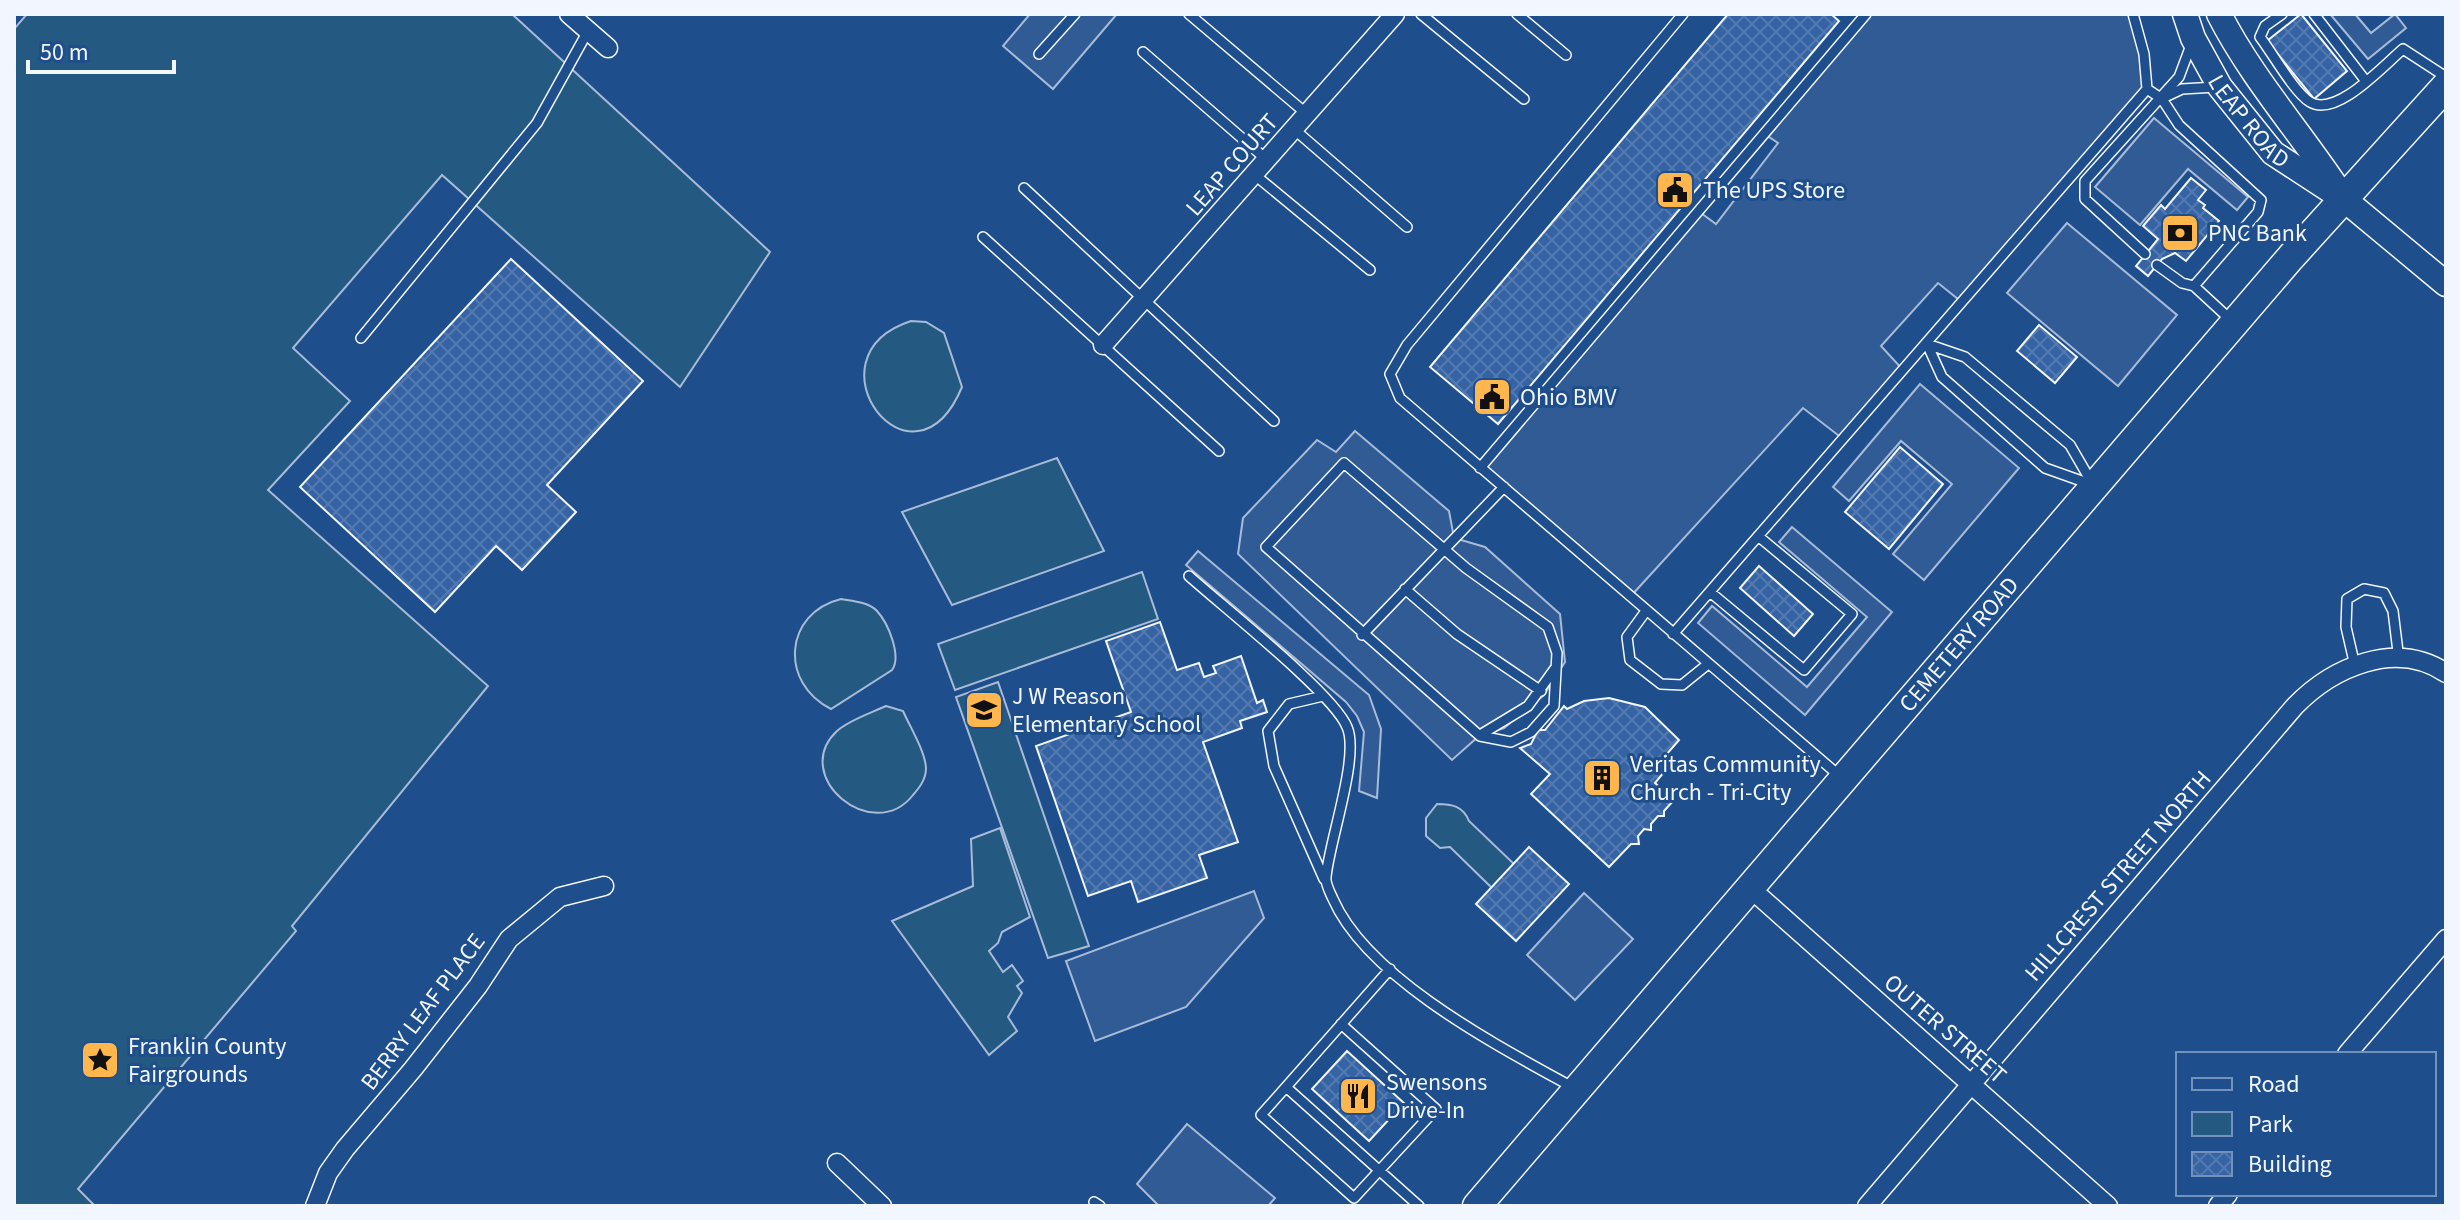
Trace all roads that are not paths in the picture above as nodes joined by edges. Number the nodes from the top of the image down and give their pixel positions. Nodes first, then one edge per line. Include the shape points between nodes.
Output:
1 (569, 14) edge
2 (1075, 14) edge
3 (1189, 14) edge
4 (1395, 14) edge
5 (1421, 14) edge
6 (1517, 14) edge
7 (1683, 14) edge
8 (1866, 14) edge
9 (2133, 14) edge
10 (2185, 14) edge
11 (2219, 14) edge
12 (2282, 14) edge
13 (2314, 14) edge
14 (588, 31) junction
15 (2193, 38) junction
16 (608, 48) dead end
17 (1143, 52) dead end
18 (1039, 54) dead end
19 (1566, 55) dead end
20 (2446, 77) edge
21 (2365, 80) junction
22 (2446, 86) edge
23 (2220, 87) junction
24 (2147, 89) junction
25 (1524, 99) dead end
26 (2162, 99) junction
27 (1308, 115) junction
28 (1295, 130) junction
29 (1268, 160) junction
30 (1255, 175) junction
31 (1024, 188) dead end
32 (2345, 200) junction
33 (1407, 227) dead end
34 (983, 237) dead end
35 (2145, 254) dead end
36 (2157, 265) dead end
37 (1370, 270) dead end
38 (2446, 284) edge
39 (2194, 286) junction
40 (1145, 299) junction
41 (2234, 323) junction
42 (361, 338) dead end
43 (1927, 344) junction
44 (1103, 345) junction
45 (1274, 421) dead end
46 (1219, 451) dead end
47 (1480, 468) junction
48 (2094, 486) junction
49 (1504, 487) junction
50 (1758, 536) junction
51 (1443, 549) junction
52 (1189, 576) dead end
53 (1405, 589) junction
54 (1710, 592) junction
55 (1646, 611) junction
56 (1673, 634) junction
57 (1362, 635) junction
58 (2399, 660) junction
59 (1558, 664) junction
60 (1708, 664) junction
61 (2355, 666) junction
62 (2446, 673) edge
63 (1541, 691) junction
64 (1323, 696) junction
65 (1480, 736) junction
66 (1844, 780) junction
67 (1325, 881) junction
68 (604, 886) dead end
69 (1750, 888) junction
70 (2446, 939) edge
71 (1390, 969) junction
72 (1341, 1024) junction
73 (2349, 1052) edge
74 (1971, 1084) junction
75 (1286, 1087) junction
76 (1577, 1090) junction
77 (837, 1163) dead end
78 (1380, 1172) junction
79 (315, 1206) edge
80 (882, 1206) edge
81 (1419, 1206) edge
82 (1477, 1206) edge
83 (1867, 1206) edge
84 (2108, 1206) edge

1 - 14 street
2 - 18 lane
3 - 27 lane
4 - 27 street, LEAP COURT
5 - 25 lane
6 - 19 lane
7 - 47 lane via 1407,345 1390,374 1400,398
8 - 47 lane
9 - 24 lane
10 - 15 street, LEAP ROAD
11 - 32 street, LEAP ROAD
12 - 21 lane via 2260,37 2308,101 2338,104
13 - 21 lane
14 - 16 street
14 - 42 lane via 537,123
15 - 23 street, LEAP ROAD
15 - 26 lane via 2179,77
17 - 29 lane
20 - 21 lane via 2403,49
22 - 32 main road, CEMETERY ROAD
23 - 26 lane via 2182,89
23 - 32 street, LEAP ROAD via 2273,153
24 - 26 lane
24 - 43 lane
26 - 35 lane via 2085,181 2085,199
26 - 39 lane via 2179,125 2261,200 2258,212
27 - 28 street, LEAP COURT
28 - 29 street, LEAP COURT
28 - 33 lane
29 - 30 street, LEAP COURT
30 - 37 lane
30 - 40 street, LEAP COURT
31 - 40 lane
32 - 38 street, LEAP ROAD
32 - 41 main road, CEMETERY ROAD
34 - 44 lane
36 - 39 lane
39 - 41 lane
40 - 44 street, LEAP COURT
40 - 45 lane
41 - 48 main road, CEMETERY ROAD
43 - 48 lane via 1965,357 2070,445
43 - 48 lane via 1942,377 2045,468
43 - 50 lane
44 - 46 lane
47 - 49 lane
48 - 66 main road, CEMETERY ROAD
49 - 51 lane
49 - 55 lane
50 - 54 lane
50 - 54 lane via 1852,614 1804,670
51 - 53 lane
51 - 57 lane via 1344,463 1266,547
51 - 59 lane via 1541,619
52 - 64 lane
53 - 57 lane
53 - 63 lane via 1457,634
54 - 56 lane
55 - 56 lane
55 - 60 lane via 1627,637 1630,660 1661,684 1671,685 1682,685
56 - 60 lane
57 - 65 lane
58 - 61 street, HILLCREST STREET NORTH via 2380,658
58 - 61 lane via 2393,611 2384,593 2364,589 2347,599 2346,627
58 - 62 street, HILLCREST STREET NORTH
59 - 63 lane
59 - 65 lane via 1554,706 1531,732 1511,742
60 - 66 lane
61 - 74 street, HILLCREST STREET NORTH via 2321,681 2295,706
63 - 65 lane via 1528,706
64 - 67 lane via 1348,728 1348,768
64 - 67 lane via 1289,704 1268,731 1274,766
66 - 69 main road, CEMETERY ROAD
67 - 71 lane via 1341,918
68 - 79 street, BERRY LEAF PLACE via 560,897 509,939 441,1034 345,1149
69 - 74 street, OUTER STREET
69 - 76 main road, CEMETERY ROAD
70 - 73 street
71 - 72 lane
71 - 76 lane via 1465,1027
72 - 75 lane
72 - 78 lane via 1436,1109
74 - 83 street, HILLCREST STREET NORTH
74 - 84 street, OUTER STREET
75 - 78 lane
75 - 78 lane via 1261,1115 1354,1198
76 - 82 main road, CEMETERY ROAD
77 - 80 street
78 - 81 lane

